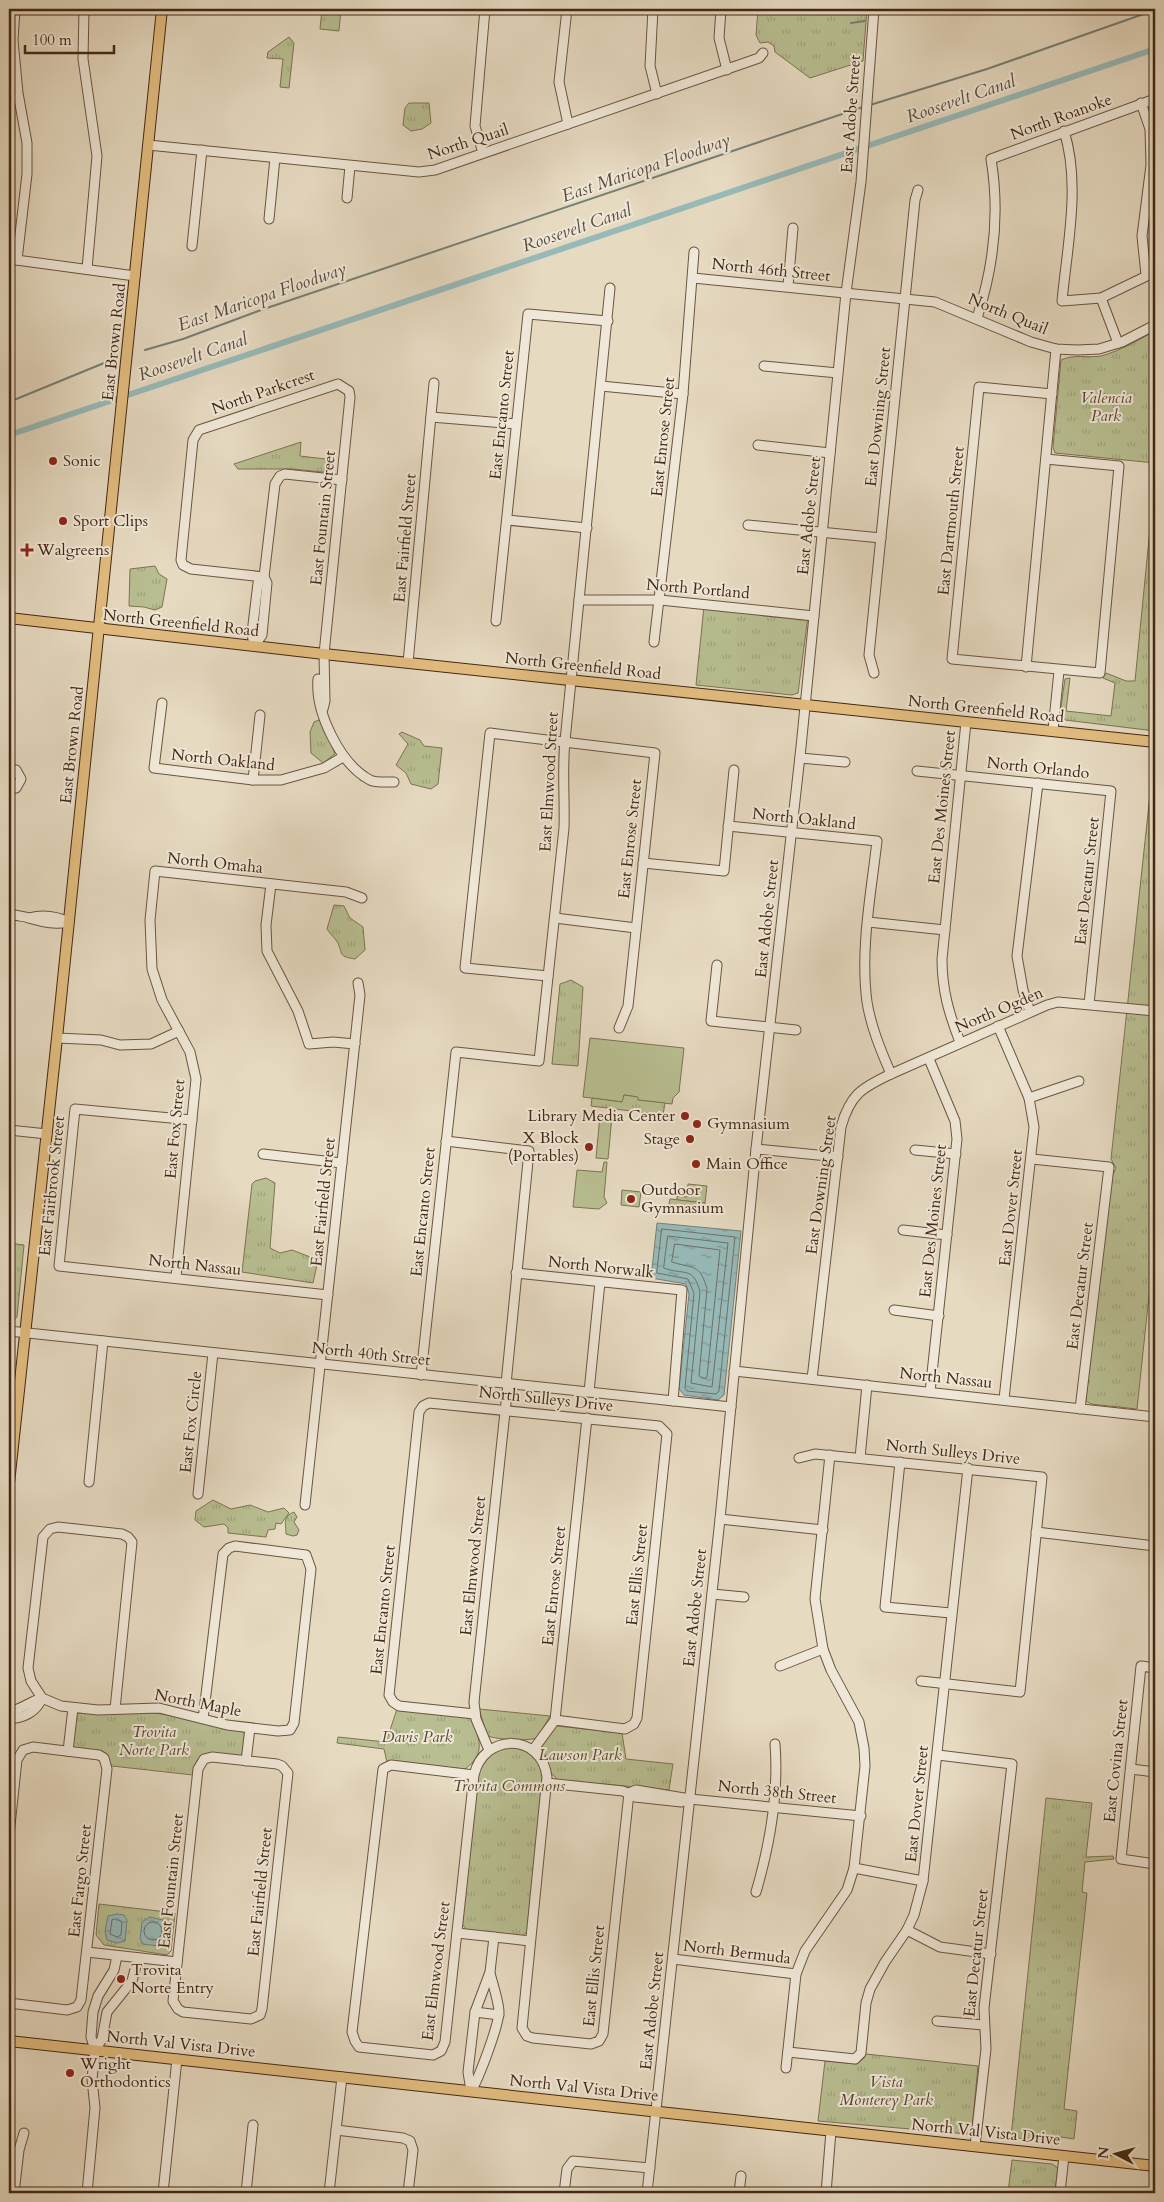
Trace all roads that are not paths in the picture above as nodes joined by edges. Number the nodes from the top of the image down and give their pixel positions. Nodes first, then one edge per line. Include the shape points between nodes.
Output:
1 (15, 9) edge
2 (84, 9) edge
3 (162, 9) edge
4 (485, 9) edge
5 (567, 9) edge
6 (654, 9) edge
7 (721, 9) edge
8 (874, 9) edge
9 (764, 53) dead end
10 (727, 70) junction
11 (657, 94) junction
12 (1155, 99) edge
13 (1141, 103) junction
14 (568, 124) junction
15 (1064, 131) junction
16 (148, 145) junction
17 (202, 150) junction
18 (483, 153) junction
19 (275, 158) junction
20 (1153, 165) edge
21 (350, 166) junction
22 (918, 190) dead end
23 (347, 198) dead end
24 (269, 219) dead end
25 (793, 228) dead end
26 (192, 246) dead end
27 (694, 252) dead end
28 (13, 260) edge
29 (87, 269) junction
30 (1155, 272) edge
31 (1146, 275) junction
32 (135, 276) junction
33 (694, 278) junction
34 (788, 286) junction
35 (610, 288) dead end
36 (846, 293) junction
37 (1101, 298) junction
38 (905, 300) junction
39 (977, 318) junction
40 (608, 321) junction
41 (1155, 325) edge
42 (1118, 343) junction
43 (1056, 349) junction
44 (764, 366) dead end
45 (838, 373) junction
46 (434, 383) dead end
47 (601, 386) junction
48 (343, 387) joint
49 (683, 394) junction
50 (1052, 394) junction
51 (431, 417) junction
52 (516, 424) junction
53 (758, 445) dead end
54 (830, 453) junction
55 (1046, 459) junction
56 (342, 480) junction
57 (506, 520) junction
58 (748, 525) dead end
59 (586, 528) junction
60 (822, 532) junction
61 (881, 538) junction
62 (264, 577) junction
63 (579, 600) junction
64 (660, 600) junction
65 (814, 616) junction
66 (9, 618) edge
67 (496, 622) dead end
68 (99, 630) junction
69 (654, 642) dead end
70 (254, 646) junction
71 (324, 654) junction
72 (408, 663) junction
73 (1026, 667) junction
74 (1059, 671) junction
75 (874, 673) dead end
76 (571, 680) junction
77 (162, 703) dead end
78 (805, 705) junction
79 (260, 715) dead end
80 (966, 722) junction
81 (1053, 730) junction
82 (565, 741) junction
83 (1155, 742) edge
84 (343, 756) junction
85 (800, 758) junction
86 (845, 762) dead end
87 (9, 768) edge
88 (734, 770) dead end
89 (917, 771) dead end
90 (961, 775) junction
91 (253, 780) junction
92 (394, 782) dead end
93 (1038, 783) junction
94 (9, 790) edge
95 (1112, 791) joint
96 (9, 794) edge
97 (728, 826) junction
98 (791, 833) junction
99 (643, 863) junction
100 (155, 871) joint
101 (271, 884) junction
102 (362, 898) dead end
103 (9, 913) edge
104 (555, 918) junction
105 (69, 922) junction
106 (868, 922) junction
107 (636, 928) junction
108 (945, 930) junction
109 (717, 965) dead end
110 (548, 976) junction
111 (358, 984) dead end
112 (1089, 1004) junction
113 (1155, 1011) edge
114 (1030, 1012) junction
115 (998, 1026) junction
116 (770, 1027) junction
117 (619, 1028) dead end
118 (796, 1030) dead end
119 (180, 1031) junction
120 (57, 1038) junction
121 (960, 1042) junction
122 (355, 1044) junction
123 (456, 1052) joint
124 (929, 1059) junction
125 (890, 1074) junction
126 (1079, 1081) dead end
127 (1029, 1098) junction
128 (192, 1120) junction
129 (9, 1130) edge
130 (47, 1134) junction
131 (446, 1141) junction
132 (756, 1149) junction
133 (914, 1150) dead end
134 (263, 1154) dead end
135 (956, 1154) junction
136 (838, 1157) junction
137 (1032, 1159) junction
138 (342, 1163) junction
139 (903, 1230) dead end
140 (947, 1235) junction
141 (59, 1266) joint
142 (516, 1273) junction
143 (176, 1278) junction
144 (600, 1282) junction
145 (328, 1295) junction
146 (894, 1310) dead end
147 (939, 1316) junction
148 (9, 1331) edge
149 (26, 1333) junction
150 (104, 1341) junction
151 (213, 1353) junction
152 (321, 1359) junction
153 (734, 1371) junction
154 (421, 1375) junction
155 (812, 1379) junction
156 (507, 1384) junction
157 (867, 1385) junction
158 (589, 1392) junction
159 (930, 1392) junction
160 (1004, 1399) junction
161 (673, 1401) junction
162 (424, 1404) joint
163 (730, 1407) junction
164 (1080, 1409) junction
165 (505, 1410) junction
166 (1155, 1417) edge
167 (587, 1418) junction
168 (664, 1429) joint
169 (830, 1455) junction
170 (799, 1458) dead end
171 (860, 1458) junction
172 (900, 1462) junction
173 (968, 1468) junction
174 (89, 1482) dead end
175 (9, 1483) edge
176 (198, 1494) dead end
177 (305, 1505) dead end
178 (720, 1519) junction
179 (823, 1530) junction
180 (1036, 1532) junction
181 (1155, 1546) edge
182 (712, 1594) junction
183 (744, 1597) dead end
184 (952, 1613) junction
185 (823, 1649) junction
186 (780, 1666) dead end
187 (1155, 1668) edge
188 (921, 1681) dead end
189 (944, 1684) junction
190 (42, 1698) junction
191 (73, 1708) junction
192 (115, 1709) junction
193 (9, 1711) edge
194 (24, 1711) junction
195 (475, 1714) junction
196 (9, 1719) edge
197 (203, 1719) junction
198 (554, 1720) junction
199 (250, 1728) junction
200 (775, 1744) dead end
201 (489, 1750) junction
202 (532, 1750) junction
203 (68, 1751) junction
204 (938, 1755) junction
205 (246, 1761) junction
206 (1131, 1769) junction
207 (1155, 1772) edge
208 (474, 1775) junction
209 (546, 1783) junction
210 (629, 1793) junction
211 (690, 1798) junction
212 (774, 1807) junction
213 (861, 1816) junction
214 (9, 1835) edge
215 (1155, 1864) edge
216 (854, 1868) junction
217 (924, 1882) junction
218 (756, 1892) dead end
219 (907, 1930) junction
220 (457, 1933) junction
221 (494, 1937) junction
222 (530, 1941) junction
223 (87, 1952) junction
224 (991, 1954) junction
225 (116, 1956) junction
226 (138, 1958) junction
227 (673, 1960) junction
228 (177, 1962) junction
229 (490, 1972) junction
230 (796, 1974) junction
231 (106, 1984) junction
232 (120, 1994) junction
233 (9, 2003) edge
234 (176, 2007) joint
235 (475, 2012) junction
236 (499, 2015) junction
237 (937, 2021) dead end
238 (984, 2025) junction
239 (9, 2041) edge
240 (472, 2041) junction
241 (490, 2043) junction
242 (95, 2050) junction
243 (788, 2052) junction
244 (176, 2059) junction
245 (786, 2068) dead end
246 (342, 2077) junction
247 (471, 2091) junction
248 (656, 2111) junction
249 (253, 2125) dead end
250 (336, 2130) junction
251 (831, 2131) junction
252 (24, 2133) dead end
253 (975, 2146) junction
254 (1064, 2156) junction
255 (1155, 2166) edge
256 (650, 2168) junction
257 (741, 2176) dead end
258 (12, 2190) edge
259 (87, 2193) edge
260 (163, 2193) edge
261 (246, 2193) edge
262 (329, 2193) edge
263 (408, 2193) edge
264 (564, 2193) edge
265 (647, 2193) edge
266 (739, 2193) edge
267 (826, 2193) edge
268 (1060, 2193) edge

1 - 28 street via 13,40 27,142 27,174
2 - 29 street via 83,59 97,156
3 - 16 main road, East Brown Road
4 - 18 street via 475,126
5 - 14 street via 559,82
6 - 11 street via 650,66
7 - 10 street via 719,38
8 - 36 street, East Adobe Street via 857,215
9 - 10 street, North Quail
10 - 11 street, North Quail
11 - 14 street, North Quail
12 - 13 street, North Roanoke
13 - 15 street, North Roanoke
13 - 20 street via 1150,129
14 - 18 street, North Quail
15 - 37 street via 1071,152 1073,176 1062,301
15 - 39 street, North Roanoke via 992,159 996,209 989,279
16 - 17 street, North Quail
16 - 32 main road, East Brown Road
17 - 19 street, North Quail
17 - 26 street
18 - 21 street, North Quail via 435,170 419,172
19 - 21 street, North Quail
19 - 24 street
20 - 31 street via 1142,236
21 - 23 street
22 - 38 street, East Downing Street
25 - 34 street
27 - 33 street, East Enrose Street
28 - 29 street
29 - 32 street
30 - 31 street
31 - 37 street
32 - 68 main road, East Brown Road
33 - 34 street, North 46th Street
33 - 49 street, East Enrose Street
34 - 36 street, North 46th Street
35 - 40 street, East Elmwood Street
36 - 38 street, North Quail
36 - 45 street, East Adobe Street
37 - 42 street
38 - 39 street, North Quail via 935,302
38 - 61 street, East Downing Street
39 - 43 street, North Quail via 1031,342
40 - 47 street, East Elmwood Street
40 - 52 street, East Encanto Street via 528,314
41 - 42 street, North Quail
42 - 43 street, North Quail via 1099,349
43 - 50 street
44 - 45 street
45 - 54 street, East Adobe Street
46 - 51 street, East Fairfield Street
47 - 49 street
47 - 59 street, East Elmwood Street
48 - 56 street, East Fountain Street via 349,391 350,397
48 - 62 street, North Parkcrest via 331,384 199,430 194,436 181,560 187,568
49 - 64 street, East Enrose Street
50 - 55 street
50 - 73 street, East Dartmouth Street via 979,387 952,659
51 - 52 street
51 - 72 street, East Fairfield Street
52 - 57 street, East Encanto Street
53 - 54 street
54 - 60 street, East Adobe Street
55 - 73 street
55 - 74 street via 1119,466 1100,674
56 - 62 street via 285,474 278,480 273,489
56 - 71 street, East Fountain Street
57 - 59 street
57 - 67 street, East Encanto Street
58 - 60 street
59 - 63 street, East Elmwood Street
60 - 61 street
60 - 65 street, East Adobe Street
61 - 75 street, East Downing Street via 869,655
62 - 70 street via 258,583 261,597 252,633
63 - 64 street, North Portland
63 - 76 street, East Elmwood Street
64 - 65 street, North Portland
64 - 69 street, East Enrose Street
65 - 78 street, East Adobe Street
66 - 68 main road, North Greenfield Road
68 - 70 main road, North Greenfield Road
68 - 105 main road, East Brown Road
70 - 71 main road, North Greenfield Road
71 - 72 main road, North Greenfield Road
71 - 84 street, East Fountain Street via 321,691 325,701 322,709
72 - 76 main road, North Greenfield Road
73 - 74 street
74 - 81 street
76 - 78 main road, North Greenfield Road
76 - 82 street, East Elmwood Street
77 - 91 street, North Oakland via 154,768
78 - 80 main road, North Greenfield Road
78 - 85 street, East Adobe Street
79 - 91 street
80 - 81 main road, North Greenfield Road
80 - 90 street, East Des Moines Street
81 - 83 main road, North Greenfield Road
82 - 99 street, East Enrose Street via 655,753
82 - 104 street, East Elmwood Street via 562,770 564,828
82 - 110 street via 490,733 465,968
84 - 91 street, North Oakland via 309,774 281,780
84 - 92 street via 372,781
85 - 86 street
85 - 98 street, East Adobe Street
87 - 94 street via 16,770 20,779 16,788
88 - 97 street
89 - 90 street, North Orlando
90 - 93 street, North Orlando
90 - 108 street, East Des Moines Street
93 - 95 street, North Orlando
93 - 114 street via 1017,956
94 - 96 street
95 - 112 street, East Decatur Street
97 - 98 street, North Oakland
97 - 99 street via 724,870
98 - 106 street, North Oakland via 877,842
98 - 116 street, East Adobe Street
99 - 107 street, East Enrose Street
100 - 101 street, North Omaha
100 - 119 street, East Fox Street via 150,920 152,969 162,1000
101 - 102 street, North Omaha via 346,892
101 - 122 street via 266,924 267,951 298,1011 310,1044
103 - 105 street via 29,918 39,915 58,917
104 - 107 street
104 - 110 street, East Elmwood Street
105 - 120 main road, East Brown Road
106 - 108 street
106 - 125 street via 865,950 867,1001
107 - 117 street, East Enrose Street via 628,1006
108 - 121 street, East Des Moines Street via 942,984
109 - 116 street via 712,1021
110 - 123 street, East Elmwood Street via 539,1060
111 - 122 street, East Fairfield Street via 360,995
112 - 113 street, North Ogden
112 - 114 street, North Ogden via 1058,1002
114 - 115 street, North Ogden
115 - 121 street, North Ogden
115 - 127 street, East Dover Street
116 - 118 street
116 - 132 street, East Adobe Street
119 - 120 street via 151,1044 120,1045 101,1040
119 - 128 street, East Fox Street via 190,1052 196,1079
120 - 130 main road, East Brown Road
121 - 124 street, North Ogden
122 - 138 street, East Fairfield Street
123 - 131 street, East Encanto Street
124 - 125 street, North Ogden
124 - 135 street, East Des Moines Street via 955,1121
125 - 136 street, East Downing Street via 867,1086 847,1107
126 - 127 street
127 - 137 street, East Dover Street via 1034,1127
128 - 141 street, East Fairbrook Street via 75,1109
128 - 143 street, East Fox Street
129 - 130 street
130 - 149 main road, East Brown Road
131 - 142 street, East Elmwood Street via 529,1151
131 - 154 street, East Encanto Street
132 - 136 street
132 - 153 street, East Adobe Street
133 - 135 street
134 - 138 street
135 - 140 street, East Des Moines Street
136 - 155 street, East Downing Street
137 - 160 street, East Dover Street
137 - 164 street, East Decatur Street via 1109,1167
138 - 145 street, East Fairfield Street
139 - 140 street
140 - 147 street, East Des Moines Street
141 - 143 street, North Nassau
142 - 144 street, North Norwalk
142 - 156 street, East Elmwood Street
143 - 145 street, North Nassau
144 - 158 street
144 - 161 street, North Norwalk via 682,1290
145 - 152 street, East Fairfield Street
146 - 147 street
147 - 159 street, East Des Moines Street
148 - 149 street, North 40th Street
149 - 150 street, North 40th Street
149 - 175 main road, East Brown Road
150 - 151 street, North 40th Street
150 - 174 street
151 - 152 street, North 40th Street
151 - 176 street, East Fox Circle
152 - 154 street, North 40th Street
152 - 177 street, East Fairfield Street
153 - 155 street, North Nassau
153 - 163 street, East Adobe Street
154 - 156 street, North 40th Street
155 - 157 street, North Nassau
156 - 158 street, North 40th Street
156 - 165 street, East Elmwood Street
157 - 159 street, North Nassau
157 - 171 street
158 - 161 street, North 40th Street
159 - 160 street, North Nassau
160 - 164 street, North Nassau
161 - 163 street, North 40th Street
162 - 165 street, North Sulleys Drive via 432,1402
162 - 195 street, East Encanto Street via 420,1412 389,1692 391,1700 399,1706
163 - 178 street, East Adobe Street
164 - 166 street, North Nassau
165 - 167 street, North Sulleys Drive
165 - 195 street, East Elmwood Street via 474,1696
167 - 168 street, North Sulleys Drive
167 - 198 street, East Enrose Street
168 - 198 street, East Ellis Street via 667,1434 634,1724 630,1728 617,1728
169 - 170 street, North Sulleys Drive
169 - 171 street, North Sulleys Drive
169 - 179 street
171 - 172 street, North Sulleys Drive
172 - 173 street, North Sulleys Drive
172 - 184 street via 885,1607
173 - 180 street, North Sulleys Drive via 1042,1477
173 - 184 street, East Dover Street
178 - 179 street
178 - 182 street, East Adobe Street
179 - 185 street via 815,1599
180 - 181 street
180 - 189 street via 1020,1692
182 - 183 street
182 - 211 street, East Adobe Street
184 - 189 street, East Dover Street
185 - 186 street
185 - 213 street via 859,1722 862,1735 865,1766
187 - 206 street, East Covina Street via 1141,1666
188 - 189 street
189 - 204 street, East Dover Street
190 - 191 street, North Maple via 52,1704
190 - 192 street via 31,1681 28,1668 43,1537 50,1528 58,1527 122,1534 130,1539 132,1550
190 - 194 street via 34,1700
191 - 192 street, North Maple
191 - 203 street
192 - 197 street, North Maple via 160,1708
193 - 194 street
194 - 196 street
195 - 201 street, East Elmwood Street
197 - 199 street, North Maple
197 - 199 street, North Maple via 222,1558 228,1548 235,1546 300,1553 308,1557 311,1564 294,1723 290,1730 282,1732
198 - 202 street
199 - 205 street
200 - 212 street
201 - 202 street via 505,1743 515,1743
201 - 208 street, East Elmwood Street via 480,1760
202 - 209 street via 545,1767
203 - 214 street via 33,1747 23,1750 17,1760
203 - 223 street, East Fargo Street via 99,1755 104,1758 108,1769
204 - 217 street, East Dover Street
204 - 224 street, East Decatur Street via 1012,1764
205 - 228 street, East Fountain Street via 212,1757 200,1763
205 - 234 street, East Fairfield Street via 277,1764 285,1768 288,1777 262,2009 257,2017 248,2020 183,2012
206 - 207 street
206 - 215 street, East Covina Street via 1122,1859
208 - 220 street, East Elmwood Street
208 - 220 street, East Elmwood Street via 391,1765 382,1769 352,2032 360,2047 433,2055 440,2051 445,2042
209 - 210 street, North 38th Street
209 - 222 street
210 - 211 street, North 38th Street via 635,1797
210 - 222 street, East Ellis Street via 603,2034 599,2041 591,2044 533,2038 524,2034 522,2025
211 - 212 street, North 38th Street
211 - 227 street, East Adobe Street
212 - 213 street, North 38th Street
212 - 218 street via 768,1850
213 - 216 street
216 - 217 street
216 - 230 street via 847,1890 805,1951
217 - 219 street, East Dover Street
219 - 224 street via 940,1947
219 - 243 street, East Dover Street via 870,1989 861,2054 855,2059
220 - 221 street
221 - 222 street
221 - 229 street
223 - 225 street
223 - 233 street, East Fargo Street via 82,1996 77,2007 67,2010
224 - 238 street, East Decatur Street
225 - 226 street
225 - 231 street via 114,1970
226 - 228 street
226 - 232 street via 132,1981
227 - 230 street, North Bermuda
227 - 248 street, East Adobe Street
228 - 234 street, East Fountain Street via 173,1998
229 - 235 street
229 - 236 street
230 - 243 street
231 - 232 street
231 - 242 street via 94,2006 91,2037
232 - 242 street via 107,2012 102,2039
235 - 236 street
235 - 240 street
236 - 241 street
237 - 238 street
238 - 253 street, East Decatur Street via 986,2049
239 - 242 main road, North Val Vista Drive
240 - 241 street
240 - 247 street via 468,2072
241 - 247 street via 480,2077
242 - 244 main road, North Val Vista Drive
242 - 259 street
243 - 245 street
244 - 246 main road, North Val Vista Drive
244 - 260 street
246 - 247 main road, North Val Vista Drive
246 - 250 street
247 - 248 main road, North Val Vista Drive
248 - 251 main road, North Val Vista Drive
248 - 256 street, East Adobe Street
249 - 261 street
250 - 262 street
250 - 263 street via 410,2141 413,2150
251 - 253 main road, North Val Vista Drive
251 - 267 street
252 - 258 street
253 - 254 main road, North Val Vista Drive
254 - 255 main road, North Val Vista Drive
254 - 268 street
256 - 264 street via 579,2161 570,2163
256 - 265 street, East Adobe Street
257 - 266 street

